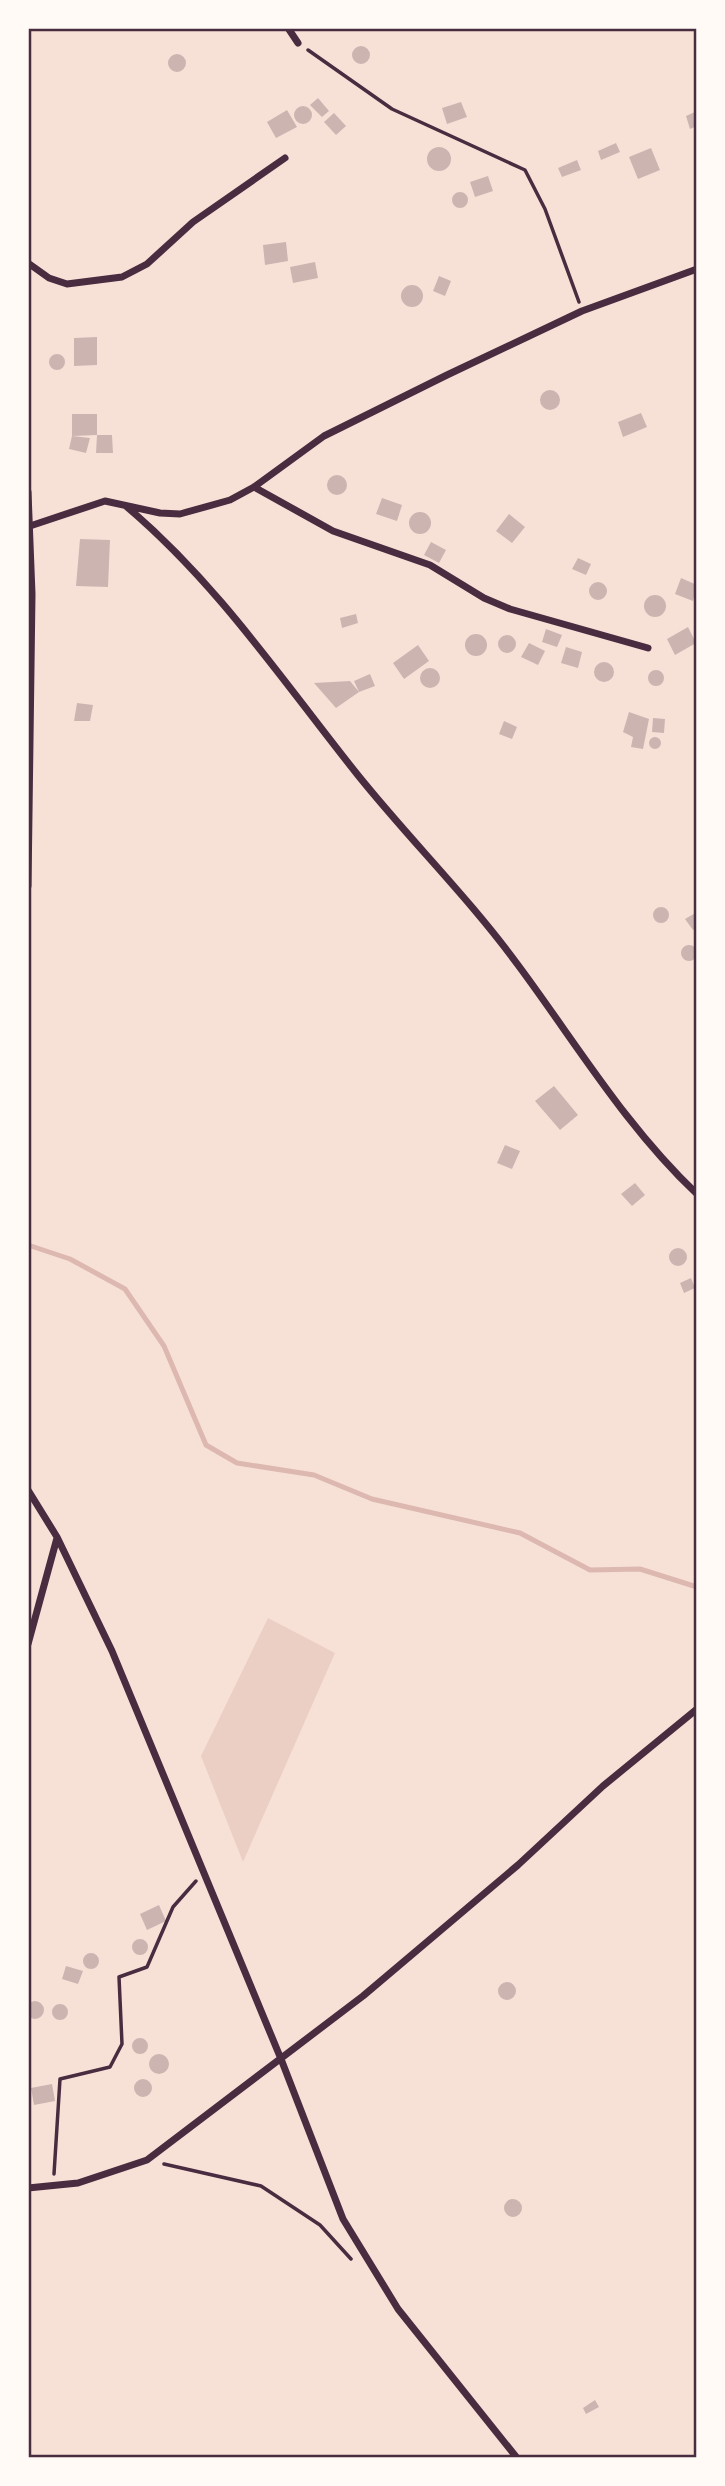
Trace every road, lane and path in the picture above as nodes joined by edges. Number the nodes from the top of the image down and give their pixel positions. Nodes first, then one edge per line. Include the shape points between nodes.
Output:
1 (288, 28) edge
2 (298, 43) joint
3 (285, 158) dead end
4 (28, 263) edge
5 (697, 269) edge
6 (582, 311) junction
7 (254, 487) junction
8 (28, 492) edge
9 (126, 506) junction
10 (30, 526) junction
11 (648, 648) dead end
12 (28, 886) edge
13 (697, 1194) edge
14 (28, 1490) edge
15 (57, 1537) junction
16 (28, 1644) edge
17 (697, 1709) edge
18 (204, 1872) junction
19 (281, 2059) junction
20 (147, 2160) junction
21 (53, 2186) junction
22 (28, 2188) edge
23 (355, 2263) dead end
24 (517, 2458) edge

1 - 2 street
2 - 6 path via 393,108 525,170 545,209
3 - 4 street via 193,222 146,264 122,277 67,284
5 - 6 street
6 - 7 street via 324,436
7 - 9 street via 230,500 180,514
7 - 11 street via 333,531 430,565 497,604
8 - 10 street
9 - 10 street via 105,501
9 - 13 street via 170,544 235,616 396,822 510,954 660,1159
10 - 12 street
14 - 15 street
15 - 16 street
15 - 18 street via 112,1651
17 - 19 street via 431,1939
18 - 19 street
18 - 21 path via 173,1906 147,1967 119,1977 122,2044 110,2067 60,2080
19 - 20 street
19 - 24 street via 344,2219 398,2309
20 - 21 street via 107,2175
20 - 23 path via 261,2186 320,2225
21 - 22 street

